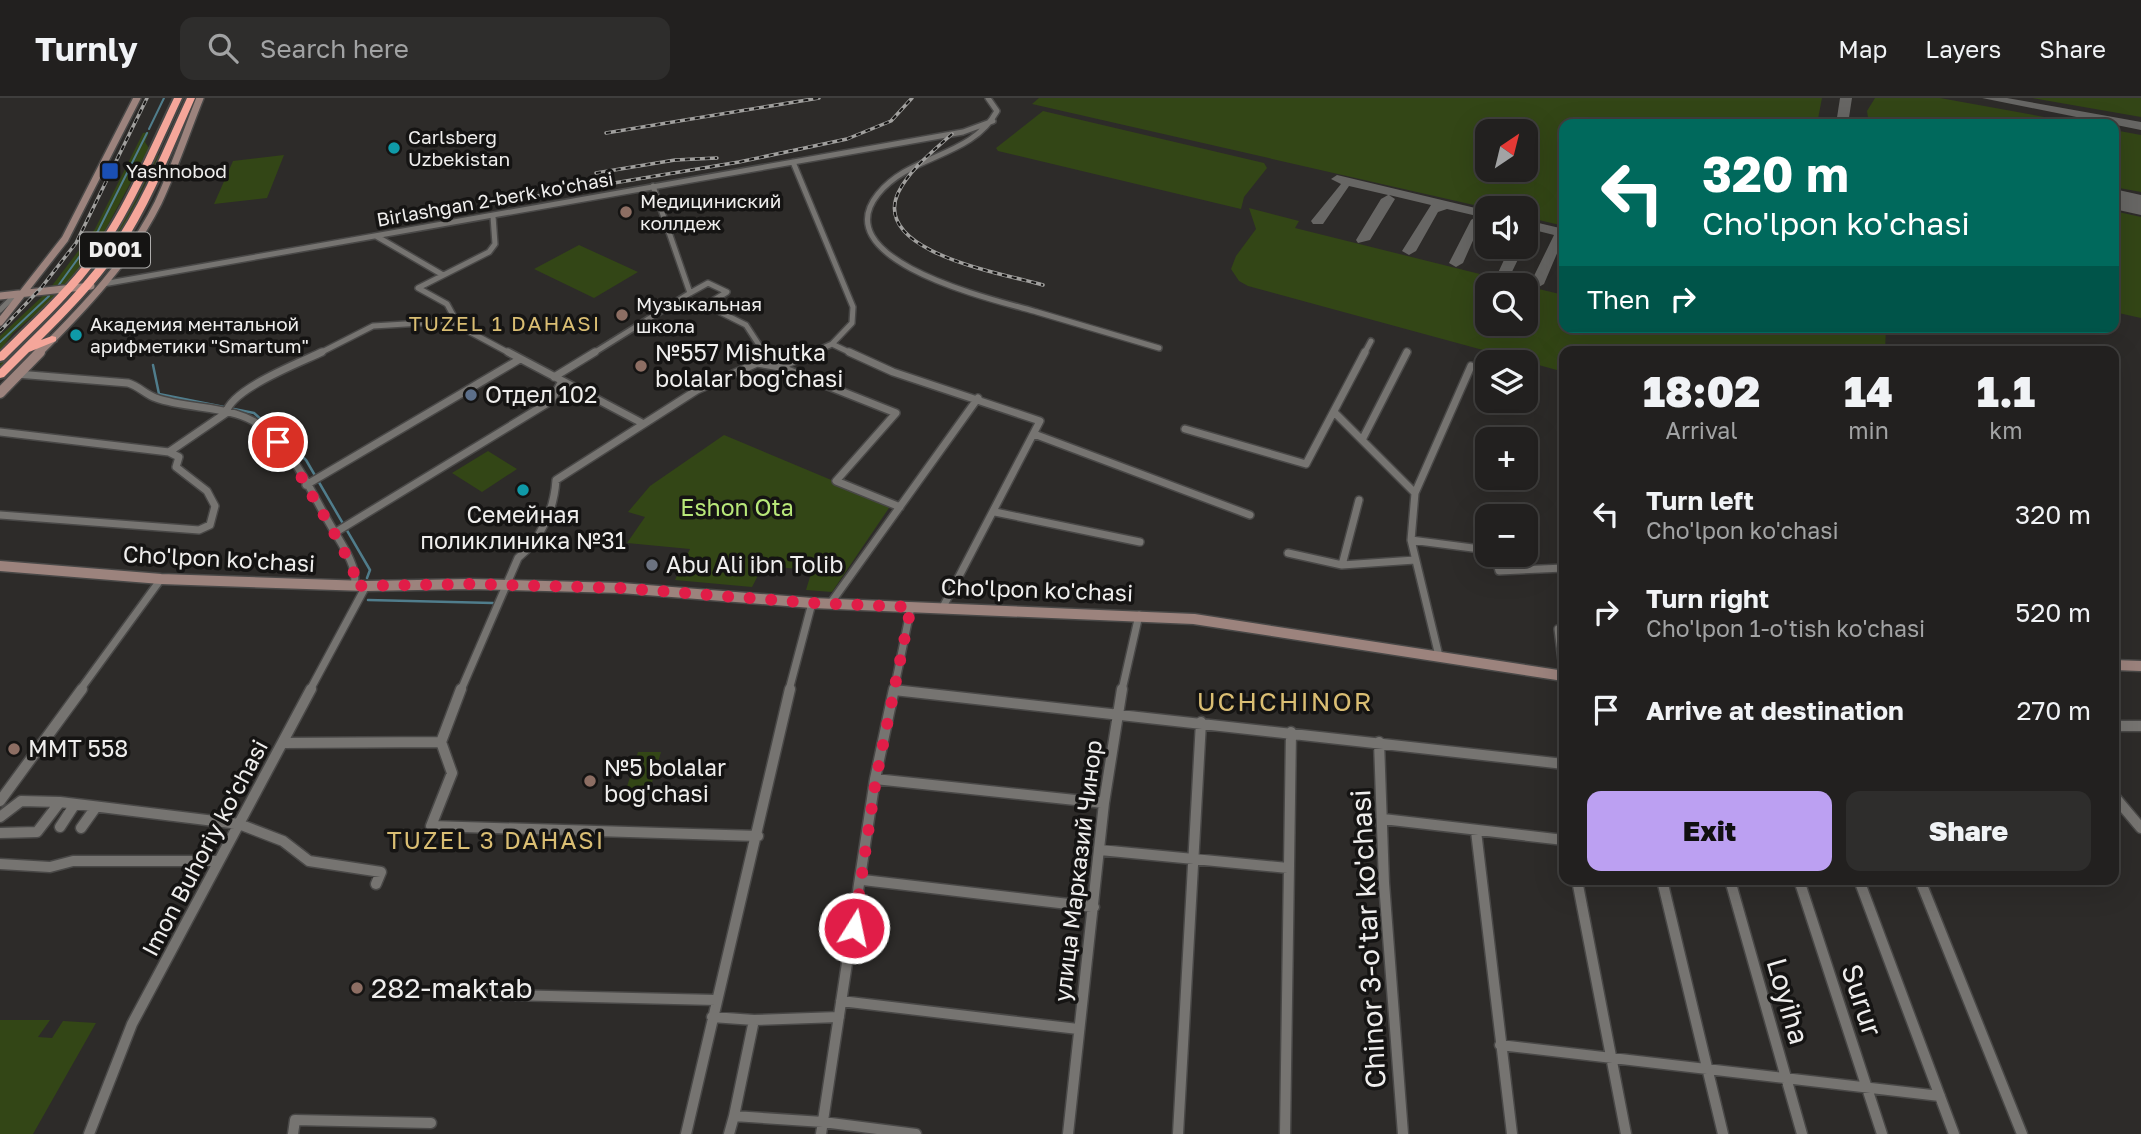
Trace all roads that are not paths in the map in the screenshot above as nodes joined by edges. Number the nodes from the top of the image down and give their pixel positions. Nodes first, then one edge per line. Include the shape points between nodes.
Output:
1 (137, 98) edge
2 (178, 98) edge
3 (988, 98) edge
4 (196, 100) edge
5 (993, 121) junction
6 (166, 152) junction
7 (150, 157) junction
8 (793, 162) junction
9 (653, 186) junction
10 (149, 188) junction
11 (161, 197) junction
12 (493, 216) junction
13 (376, 236) junction
14 (443, 275) junction
15 (103, 284) junction
16 (85, 288) junction
17 (69, 289) junction
18 (26, 293) junction
19 (690, 293) junction
20 (16, 294) junction
21 (0, 296) edge
22 (0, 310) edge
23 (0, 322) edge
24 (459, 326) junction
25 (52, 339) junction
26 (1371, 341) dead end
27 (832, 344) junction
28 (1159, 348) dead end
29 (1407, 352) dead end
30 (20, 355) junction
31 (0, 358) edge
32 (520, 359) junction
33 (757, 363) junction
34 (1471, 366) dead end
35 (780, 367) junction
36 (18, 374) junction
37 (0, 375) edge
38 (554, 377) junction
39 (562, 381) junction
40 (0, 393) edge
41 (978, 398) junction
42 (226, 409) junction
43 (1334, 412) junction
44 (642, 423) junction
45 (1185, 429) dead end
46 (0, 432) edge
47 (1034, 434) junction
48 (1362, 440) junction
49 (169, 452) junction
50 (308, 483) junction
51 (1415, 493) junction
52 (1359, 500) dead end
53 (900, 507) junction
54 (995, 512) junction
55 (0, 514) edge
56 (1250, 515) dead end
57 (338, 531) junction
58 (1411, 540) junction
59 (1140, 542) dead end
60 (1475, 548) edge
61 (1289, 552) dead end
62 (1415, 560) junction
63 (1342, 565) junction
64 (0, 566) edge
65 (1498, 567) edge
66 (1559, 568) edge
67 (161, 579) junction
68 (506, 585) junction
69 (360, 586) junction
70 (812, 603) junction
71 (830, 604) junction
72 (911, 607) junction
73 (943, 607) junction
74 (1139, 615) junction
75 (1558, 629) dead end
76 (1559, 637) edge
77 (1439, 656) junction
78 (2119, 665) edge
79 (2141, 666) edge
80 (1559, 675) edge
81 (894, 690) junction
82 (1117, 712) junction
83 (1201, 722) junction
84 (2119, 726) edge
85 (2139, 728) edge
86 (1291, 732) junction
87 (1379, 742) junction
88 (284, 743) junction
89 (441, 743) junction
90 (1559, 763) edge
91 (876, 779) junction
92 (0, 802) edge
93 (60, 802) junction
94 (2119, 802) edge
95 (1104, 803) junction
96 (75, 804) junction
97 (96, 807) junction
98 (0, 817) edge
99 (1382, 819) junction
100 (239, 824) junction
101 (60, 827) dead end
102 (81, 828) dead end
103 (2141, 828) edge
104 (1476, 831) junction
105 (0, 833) edge
106 (758, 836) junction
107 (1559, 839) edge
108 (1100, 850) junction
109 (1192, 858) junction
110 (219, 861) junction
111 (0, 864) edge
112 (1288, 869) junction
113 (863, 880) junction
114 (376, 884) dead end
115 (1578, 885) edge
116 (1663, 885) edge
117 (1731, 885) edge
118 (1801, 885) edge
119 (1861, 885) edge
120 (1922, 885) edge
121 (1094, 907) junction
122 (465, 994) dead end
123 (716, 1000) junction
124 (841, 1000) junction
125 (712, 1017) junction
126 (839, 1017) junction
127 (754, 1020) junction
128 (1078, 1029) junction
129 (1500, 1045) junction
130 (1611, 1057) junction
131 (1707, 1068) junction
132 (1786, 1077) junction
133 (1867, 1087) junction
134 (1940, 1096) junction
135 (734, 1116) junction
136 (431, 1123) dead end
137 (822, 1128) edge
138 (89, 1134) edge
139 (293, 1134) edge
140 (686, 1134) edge
141 (729, 1134) edge
142 (916, 1134) edge
143 (1068, 1134) edge
144 (1178, 1134) edge
145 (1285, 1134) edge
146 (1403, 1134) edge
147 (1512, 1134) edge
148 (1626, 1134) edge
149 (1723, 1134) edge
150 (1802, 1134) edge
151 (1882, 1134) edge
152 (1954, 1134) edge
153 (2022, 1134) edge

1 - 18 main road via 65,239
2 - 7 highway, D001
3 - 5 street via 997,111
4 - 6 highway, D001
4 - 11 main road
5 - 8 street, Birlashgan 2-berk ko'chasi via 963,132
5 - 28 street via 972,139 919,165 881,192 869,208 873,239 911,270 933,281
6 - 7 highway
6 - 10 highway, D001
7 - 17 highway, D001 via 108,237
8 - 9 street, Birlashgan 2-berk ko'chasi
8 - 27 street via 853,307 849,330
9 - 12 street, Birlashgan 2-berk ko'chasi
9 - 19 street
10 - 11 highway
10 - 16 highway, D001 via 122,238
11 - 15 main road
12 - 13 street, Birlashgan 2-berk ko'chasi
12 - 14 street via 493,248
13 - 14 street
13 - 15 street, Birlashgan 2-berk ko'chasi
14 - 24 street via 418,288 447,304
15 - 16 main road, Birlashgan 2-berk ko'chasi
15 - 25 main road
16 - 17 main road, Birlashgan 2-berk ko'chasi
16 - 30 highway, D001
17 - 18 main road, Birlashgan 2-berk ko'chasi
17 - 31 highway, D001
18 - 20 main road, Birlashgan 2-berk ko'chasi
18 - 23 main road
19 - 33 street via 708,283 727,292 706,305 746,324 761,348 748,354
19 - 38 street
20 - 21 main road, Birlashgan 2-berk ko'chasi
20 - 22 street
24 - 32 street
24 - 42 street via 420,322 373,326 243,392
25 - 30 highway
25 - 36 main road
26 - 43 street
27 - 35 street
27 - 41 street via 893,372
29 - 48 street
30 - 37 highway, D001
32 - 38 street
32 - 50 street
33 - 35 street
33 - 44 street via 696,390
34 - 51 street
35 - 53 street via 896,413 836,481
36 - 40 main road
36 - 42 street via 128,383 154,398
38 - 39 street
39 - 44 street
39 - 57 street via 551,401
41 - 47 street via 1038,419
41 - 53 street
42 - 49 street
42 - 50 street via 263,428 293,457
43 - 45 street via 1306,464
43 - 48 street
44 - 68 street via 556,480 552,502 530,550 519,558
46 - 49 street
47 - 54 street
47 - 56 street
48 - 51 street
49 - 55 street via 179,457 176,467 209,491 216,503 215,518 205,529
50 - 57 street
51 - 58 street
52 - 63 street
53 - 71 street
54 - 59 street
54 - 73 street
57 - 69 street
58 - 60 street
58 - 62 street
61 - 63 street
62 - 63 street
62 - 77 street
64 - 67 main road, Cho'lpon ko'chasi
65 - 66 street via 1499,571
67 - 69 main road, Cho'lpon ko'chasi
67 - 92 street
68 - 69 main road, Cho'lpon ko'chasi
68 - 70 main road, Cho'lpon ko'chasi via 621,588
68 - 89 street
69 - 88 street, Imon Buhoriy ko'chasi
70 - 71 main road, Cho'lpon ko'chasi
70 - 106 street
71 - 72 main road, Cho'lpon ko'chasi
72 - 73 main road, Cho'lpon ko'chasi
72 - 81 street
73 - 74 main road, Cho'lpon ko'chasi
74 - 77 main road, Cho'lpon ko'chasi via 1238,624
74 - 82 street, улица Марказий Чинор
75 - 76 street
77 - 80 main road, Cho'lpon ko'chasi
78 - 79 main road
81 - 82 street
81 - 91 street
82 - 83 street
82 - 95 street, улица Марказий Чинор
83 - 86 street
83 - 109 street
84 - 85 street
86 - 87 street
86 - 112 street
87 - 90 street
87 - 99 street, Chinor 3-o'tar ko'chasi
88 - 89 street
88 - 100 street, Imon Buhoriy ko'chasi
89 - 106 street via 452,773 431,826
91 - 95 street
91 - 113 street
93 - 96 street
93 - 98 street via 21,801
93 - 105 street via 37,832
94 - 103 street
95 - 108 street, улица Марказий Чинор
96 - 97 street
96 - 101 street
97 - 100 street
97 - 102 street
99 - 104 street
99 - 146 street, Chinor 3-o'tar ko'chasi
100 - 110 street, Imon Buhoriy ko'chasi
100 - 114 street via 283,841 309,861 381,872
104 - 107 street
104 - 129 street
106 - 123 street
108 - 109 street
108 - 121 street, улица Марказий Чинор
109 - 112 street
109 - 144 street
110 - 111 street via 73,861 50,867
110 - 138 street, Imon Buhoriy ko'chasi via 132,1024
112 - 145 street
113 - 121 street
113 - 124 street
115 - 130 street
116 - 131 street
117 - 132 street, Loyiha
118 - 133 street, Surur
119 - 134 street
120 - 153 street
121 - 128 street, улица Марказий Чинор
122 - 123 street
123 - 125 street
124 - 126 street
124 - 128 street
125 - 127 street
125 - 140 street
126 - 127 street
126 - 137 street
127 - 135 street
128 - 143 street, улица Марказий Чинор
129 - 130 street
129 - 147 street
130 - 131 street
130 - 148 street
131 - 132 street
131 - 149 street
132 - 133 street
132 - 150 street, Loyiha
133 - 134 street
133 - 151 street, Surur
134 - 152 street
135 - 137 street
135 - 141 street
136 - 139 street via 295,1120
137 - 142 street

